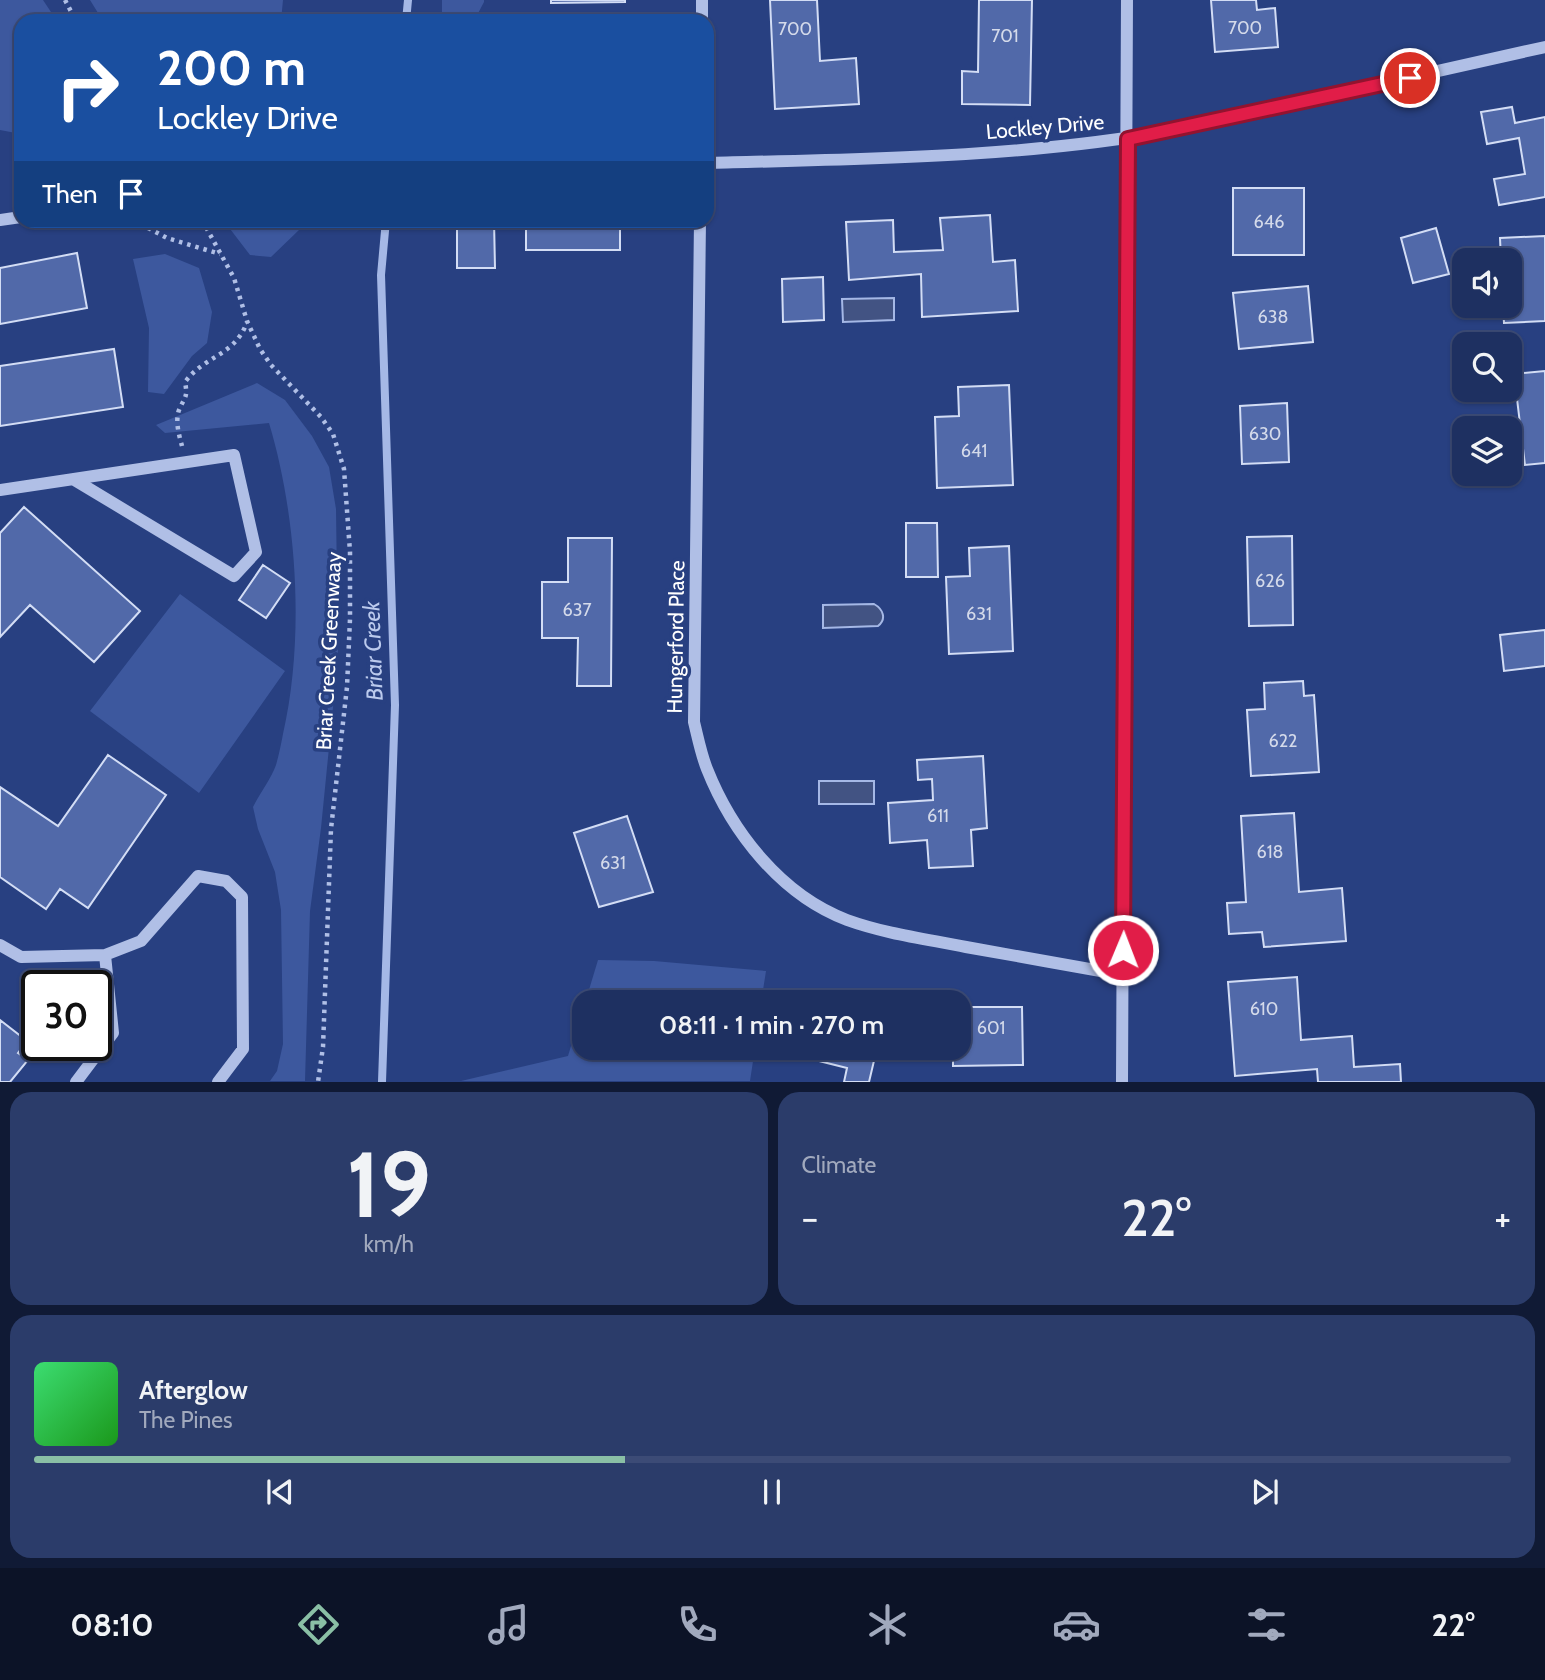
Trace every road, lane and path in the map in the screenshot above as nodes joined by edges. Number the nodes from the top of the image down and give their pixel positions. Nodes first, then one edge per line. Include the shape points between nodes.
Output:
1 (1127, 0) edge
2 (1545, 47) edge
3 (1128, 139) junction
4 (714, 163) edge
5 (148, 228) edge
6 (206, 228) edge
7 (700, 228) edge
8 (221, 254) junction
9 (247, 321) junction
10 (186, 462) junction
11 (72, 479) junction
12 (0, 490) edge
13 (0, 945) edge
14 (105, 955) junction
15 (1123, 975) junction
16 (76, 1082) edge
17 (218, 1082) edge
18 (318, 1082) edge
19 (1122, 1082) edge

1 - 3 street
2 - 3 street, Lockley Drive
3 - 4 street, Lockley Drive via 1046,149
3 - 15 street
5 - 8 path
6 - 8 path, Briar Creek Greenwaay
7 - 15 street, Hungerford Place via 694,722 724,808 765,862 799,892 845,919 887,932
8 - 9 path, Briar Creek Greenwaay
9 - 10 path via 239,342 199,367 185,382 187,394 178,427
9 - 18 path, Briar Creek Greenwaay via 271,365 321,416 344,469 350,619 331,829
10 - 11 street
10 - 11 street via 233,455 257,552 234,576
11 - 12 street
13 - 14 street via 21,957
14 - 16 street via 113,1033
14 - 17 street via 141,941 198,876 226,881 242,897 243,1049
15 - 19 street

